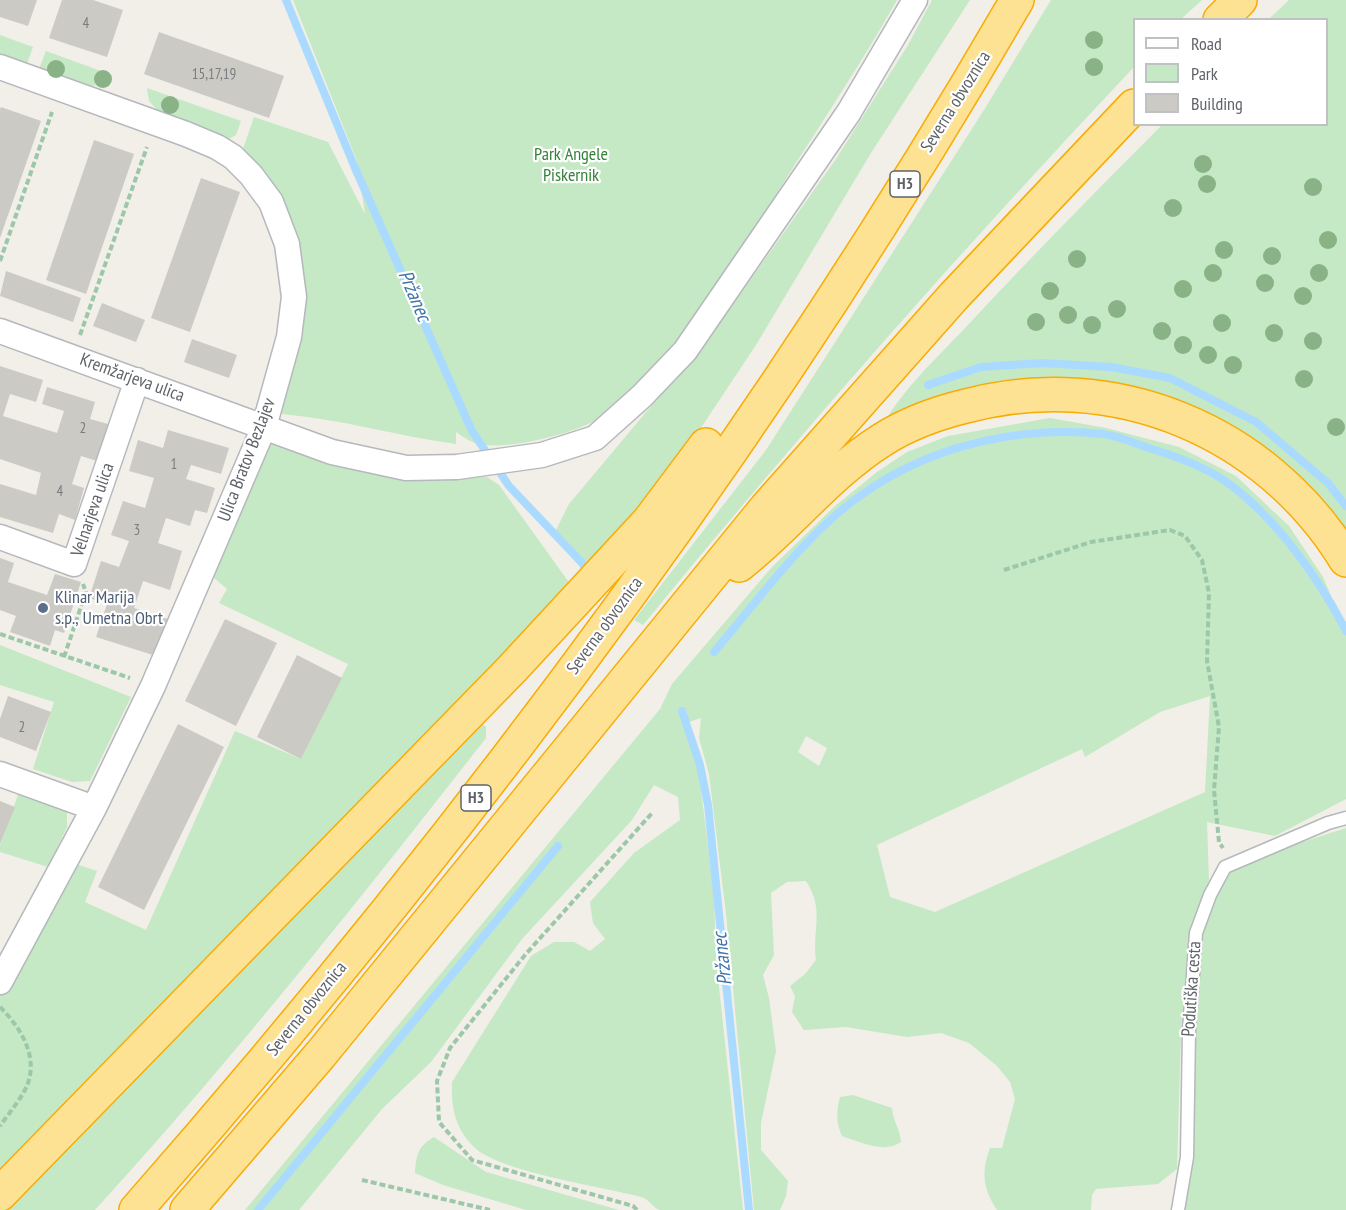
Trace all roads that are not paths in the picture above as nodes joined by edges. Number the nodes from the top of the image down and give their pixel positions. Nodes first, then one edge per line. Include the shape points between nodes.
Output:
1 (915, 0) edge
2 (1017, 0) edge
3 (1240, 0) edge
4 (1222, 18) edge
5 (0, 67) edge
6 (1133, 107) edge
7 (0, 331) edge
8 (789, 366) junction
9 (137, 380) junction
10 (264, 427) junction
11 (0, 537) edge
12 (1346, 560) edge
13 (683, 609) junction
14 (0, 774) edge
15 (94, 808) junction
16 (1346, 818) edge
17 (0, 981) edge
18 (0, 1194) edge
19 (136, 1210) edge
20 (187, 1210) edge
21 (1178, 1210) edge

1 - 10 street via 849,112 684,351 642,396 594,438 542,455 457,467 395,466 332,452
2 - 8 highway, Severna obvoznica / H3
3 - 4 highway
5 - 10 street, Ulica Bratov Bezlajev via 217,147 233,157 272,202 287,244 294,297 290,337
6 - 13 highway via 858,402
7 - 9 street, Kremžarjeva ulica
8 - 18 highway via 732,408 650,522
8 - 19 highway, Severna obvoznica / H3 via 632,591 464,814 290,1031
9 - 10 street, Kremžarjeva ulica
9 - 11 street, Velnarjeva ulica via 74,564
10 - 15 street, Ulica Bratov Bezlajev via 153,686
12 - 13 highway via 1315,516 1290,490 1251,456 1217,435 1162,413 1105,399 1064,394 1022,395 957,408 883,439 827,482 759,549
13 - 20 highway, H3 via 321,1054
14 - 15 street
15 - 17 street, Ulica Bratov Bezlajev
16 - 21 lane, Podutiška cesta via 1225,867 1210,895 1196,933 1189,1031 1187,1157

